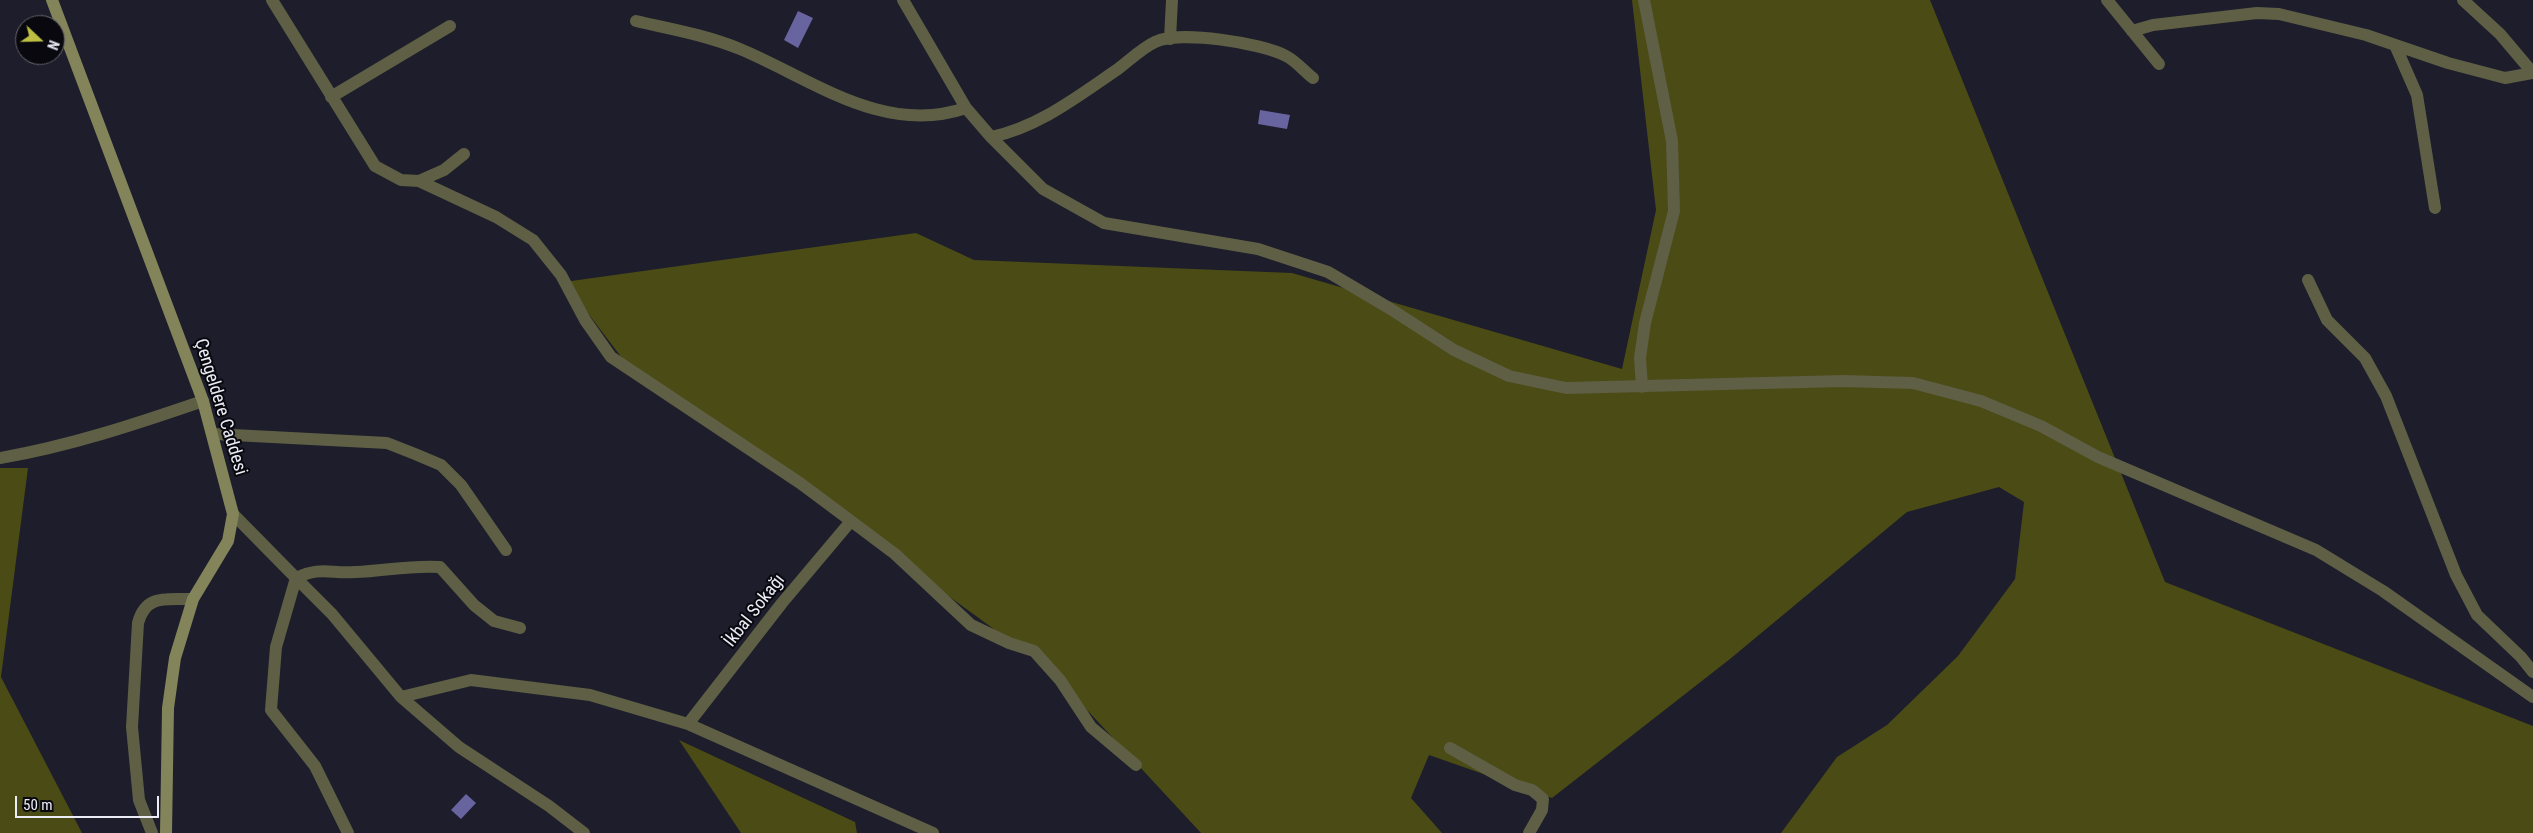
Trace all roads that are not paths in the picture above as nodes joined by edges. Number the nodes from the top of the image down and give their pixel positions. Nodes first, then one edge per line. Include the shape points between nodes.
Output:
1 (52, 0) edge
2 (272, 0) edge
3 (903, 0) edge
4 (1172, 0) edge
5 (1644, 0) edge
6 (2107, 0) edge
7 (2463, 0) edge
8 (636, 21) dead end
9 (450, 26) dead end
10 (2132, 31) junction
11 (1170, 39) junction
12 (2395, 45) junction
13 (2159, 64) dead end
14 (1313, 78) dead end
15 (331, 97) junction
16 (966, 108) junction
17 (991, 137) junction
18 (464, 154) dead end
19 (419, 181) junction
20 (2435, 208) dead end
21 (2308, 280) dead end
22 (1642, 387) junction
23 (203, 401) junction
24 (214, 434) junction
25 (0, 458) edge
26 (234, 514) junction
27 (851, 521) junction
28 (506, 550) dead end
29 (296, 578) junction
30 (193, 599) junction
31 (520, 628) dead end
32 (2533, 672) edge
33 (400, 697) junction
34 (2533, 697) edge
35 (688, 724) junction
36 (1450, 748) dead end
37 (1136, 764) dead end
38 (152, 833) edge
39 (166, 833) edge
40 (348, 833) edge
41 (584, 833) edge
42 (934, 833) edge
43 (1529, 833) edge

1 - 23 main road, Çengeldere Caddesi
2 - 15 street
3 - 16 street
4 - 11 street
5 - 22 street via 1672,140 1674,211 1644,323 1640,358
6 - 10 street
7 - 12 street via 2500,34 2533,74 2505,78
8 - 16 street via 712,38 861,106 921,115 949,114
9 - 15 street
10 - 12 street via 2153,25 2257,13 2366,35
10 - 13 street
11 - 14 street via 1231,41 1270,50 1287,57
11 - 17 street via 1156,41 1053,113
12 - 20 street via 2417,95
15 - 19 street via 375,166 401,180
16 - 17 street
17 - 22 street via 1043,188 1104,223 1258,249 1328,272 1454,350 1509,376 1566,388
18 - 19 street via 444,170
19 - 27 street via 496,217 533,240 561,275 585,320 611,357 792,477
21 - 32 street via 2328,320 2366,358 2386,396 2456,574 2477,615 2521,656
22 - 34 street via 1844,381 1914,383 1981,401 2042,426 2098,456 2316,550 2383,591
23 - 24 main road, Çengeldere Caddesi
23 - 25 street via 116,431
24 - 26 main road, Çengeldere Caddesi
24 - 28 street via 387,443 415,454 441,465 448,472
26 - 29 street
26 - 30 main road, Çengeldere Caddesi via 228,541
27 - 35 street, İkbal Sokağı
27 - 37 street via 895,554 971,625 1034,651 1060,680 1091,727
29 - 31 street via 311,570 355,572 406,566 440,567 474,605 494,621
29 - 33 street via 332,614
29 - 40 street via 276,647 271,710 315,766
30 - 38 street via 155,600 146,604 138,623 132,727 139,800
30 - 39 main road, Çengeldere Caddesi via 175,658 168,708
33 - 35 street via 471,680 590,694
33 - 41 street via 459,747
35 - 42 street
36 - 43 street via 1515,785 1532,790 1543,799 1542,810

